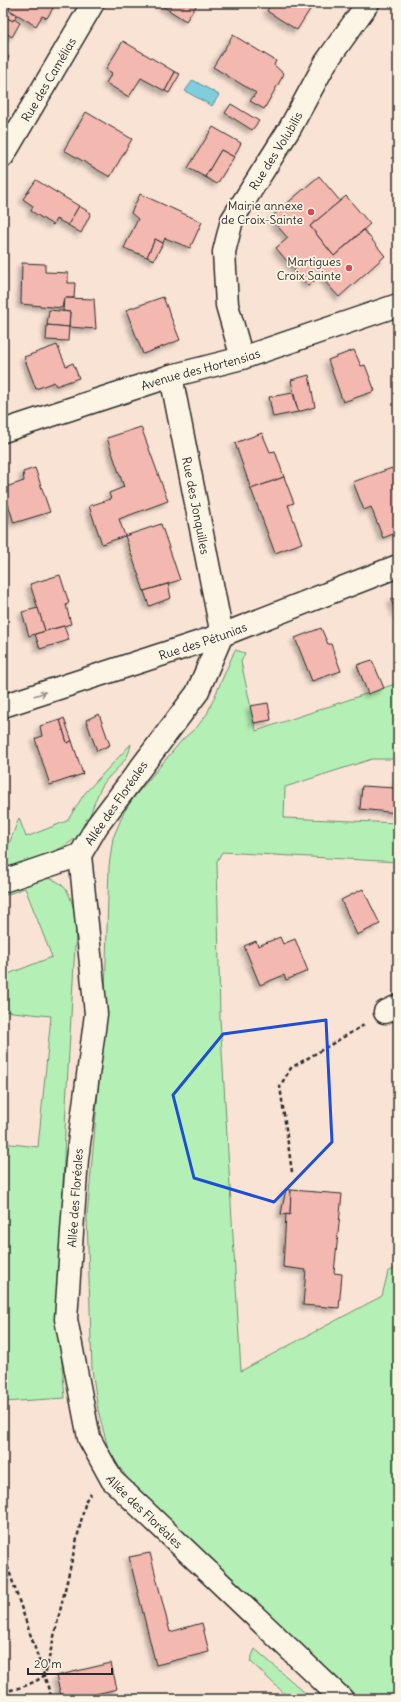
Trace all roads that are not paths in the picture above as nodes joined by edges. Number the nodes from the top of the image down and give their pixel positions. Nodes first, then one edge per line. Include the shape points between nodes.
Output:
1 (93, 3) edge
2 (368, 3) edge
3 (3, 156) edge
4 (398, 305) edge
5 (242, 358) junction
6 (171, 376) junction
7 (3, 430) edge
8 (398, 566) edge
9 (222, 635) junction
10 (3, 706) edge
11 (80, 855) junction
12 (3, 882) edge
13 (342, 1699) edge

1 - 3 street, Rue des Camélias
2 - 5 street, Rue des Volubilis via 326,62 290,128 232,220 224,252 226,305
4 - 5 street, Avenue des Hortensias
5 - 6 street, Avenue des Hortensias
6 - 7 street, Avenue des Hortensias
6 - 9 street, Rue des Jonquilles
8 - 9 street, Rue des Pétunias
10 -> 9 street, Rue des Pétunias
9 - 11 street, Allée des Floréales via 197,693 97,826
11 - 12 street
11 - 13 street, Allée des Floréales via 96,1014 77,1158 66,1319 89,1438 112,1480

